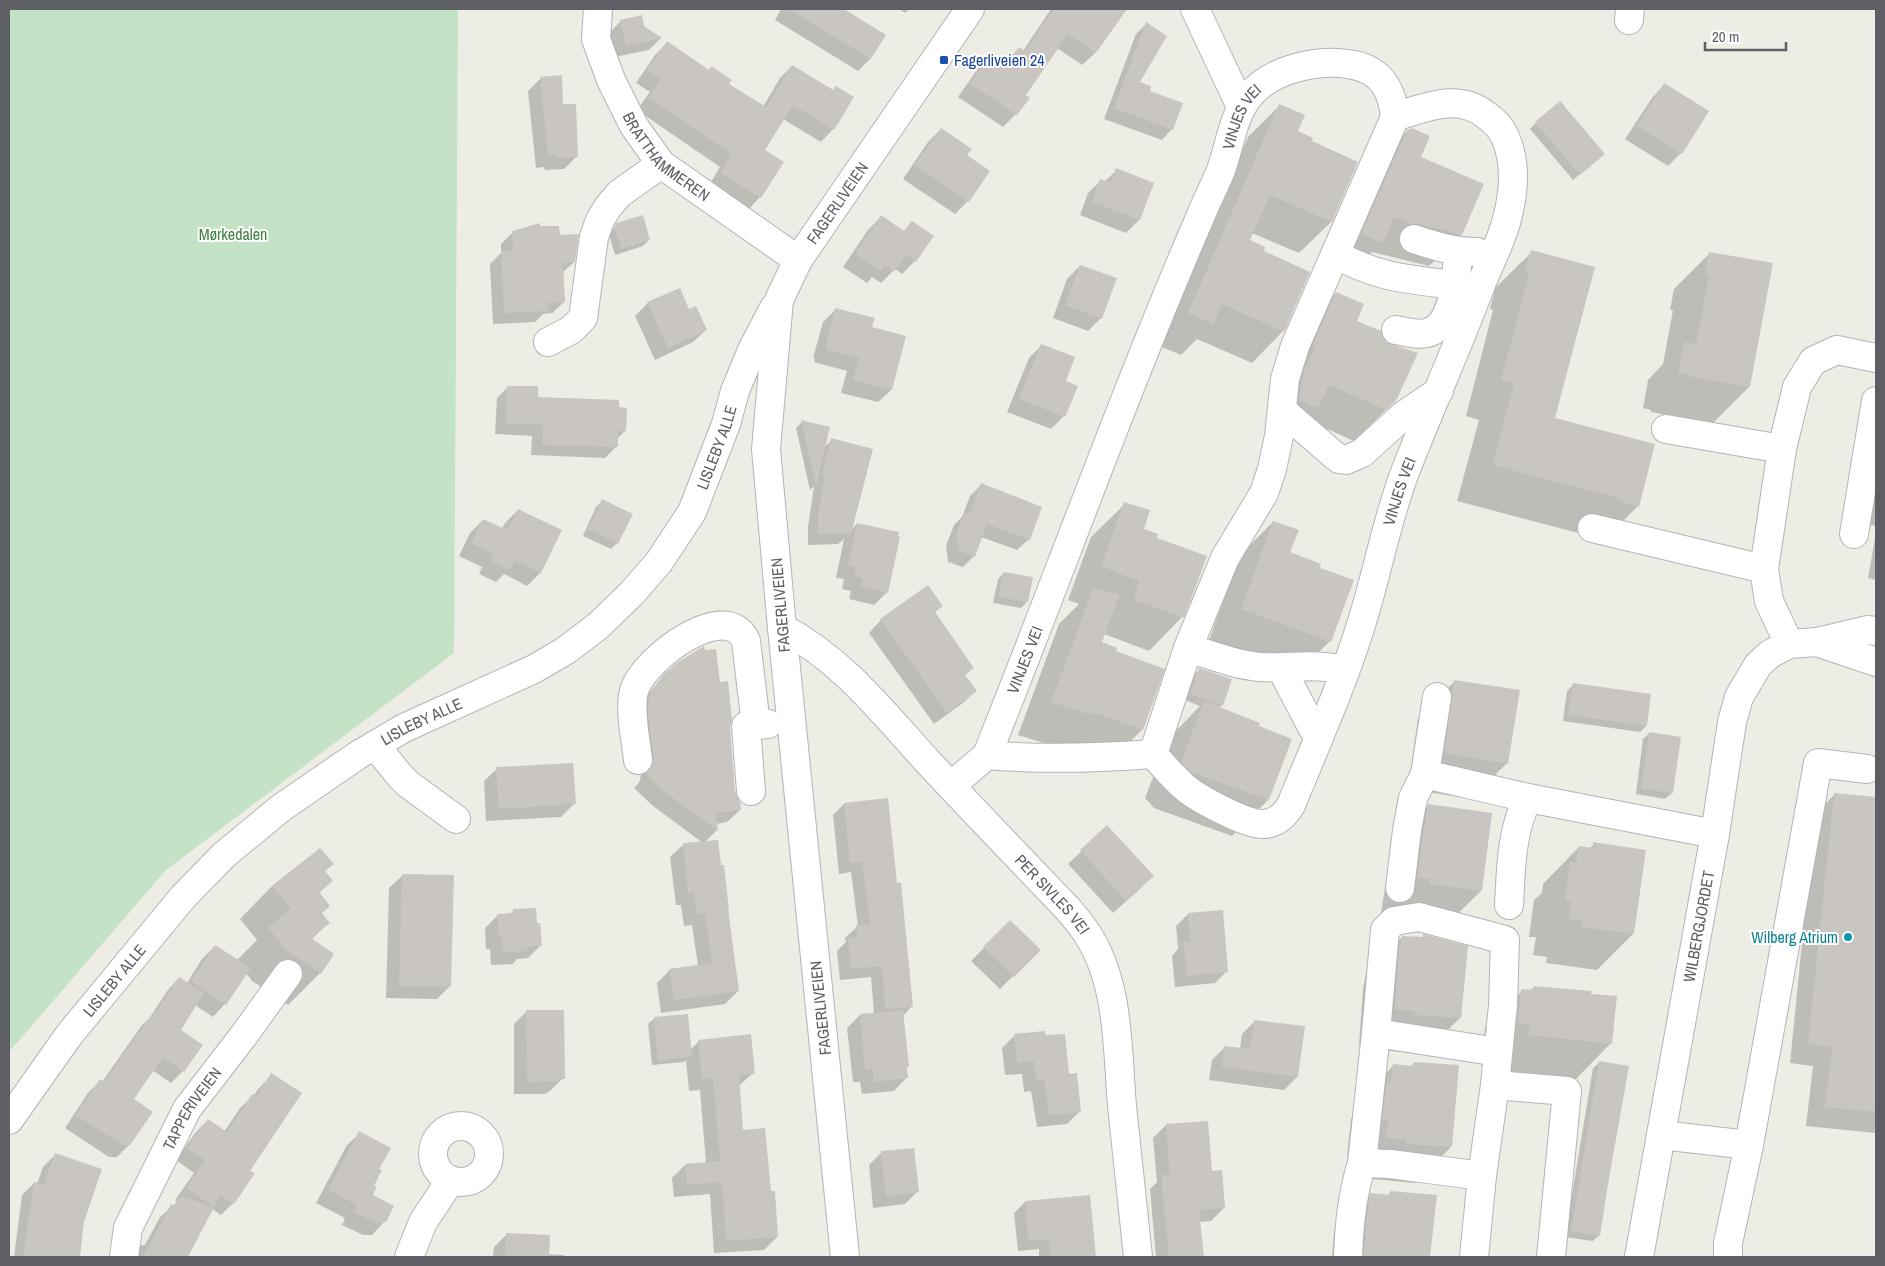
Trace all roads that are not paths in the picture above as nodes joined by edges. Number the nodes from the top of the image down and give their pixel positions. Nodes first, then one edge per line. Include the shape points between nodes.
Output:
1 (598, 9) edge
2 (970, 9) edge
3 (1194, 9) edge
4 (1241, 107) junction
5 (1395, 117) junction
6 (662, 164) junction
7 (1414, 238) dead end
8 (1458, 252) junction
9 (1493, 253) junction
10 (1335, 254) junction
11 (798, 260) junction
12 (1455, 285) junction
13 (779, 300) junction
14 (1396, 330) dead end
15 (548, 342) dead end
16 (1876, 358) edge
17 (1439, 391) junction
18 (1876, 401) edge
19 (1282, 410) junction
20 (1666, 429) dead end
21 (1782, 449) junction
22 (1592, 528) dead end
23 (1854, 534) dead end
24 (1764, 569) junction
25 (782, 628) junction
26 (1876, 631) edge
27 (1817, 642) junction
28 (1789, 644) junction
29 (1188, 648) junction
30 (1876, 662) edge
31 (1281, 668) junction
32 (1345, 671) junction
33 (1436, 697) dead end
34 (791, 721) junction
35 (756, 725) junction
36 (1319, 737) junction
37 (375, 745) junction
38 (1153, 754) junction
39 (987, 755) junction
40 (638, 760) dead end
41 (1867, 769) dead end
42 (1425, 774) junction
43 (951, 786) junction
44 (751, 792) dead end
45 (1528, 798) junction
46 (456, 819) dead end
47 (1715, 834) junction
48 (1400, 888) dead end
49 (1509, 905) dead end
50 (288, 974) dead end
51 (1376, 1033) junction
52 (1498, 1052) junction
53 (1495, 1085) junction
54 (9, 1120) edge
55 (1662, 1135) junction
56 (1749, 1145) junction
57 (1362, 1163) junction
58 (1482, 1176) junction
59 (450, 1181) dead end
60 (124, 1257) edge
61 (409, 1257) edge
62 (845, 1257) edge
63 (1138, 1257) edge
64 (1348, 1257) edge
65 (1474, 1257) edge
66 (1554, 1257) edge
67 (1639, 1257) edge
68 (1728, 1257) edge

1 - 6 street, BRATTHAMMEREN via 596,39 610,80 634,126
2 - 11 street, FAGERLIVEIEN
3 - 4 street
4 - 5 street, VINJES VEI via 1252,93 1272,78 1304,67 1342,63 1372,71 1382,79 1390,94
4 - 39 street, VINJES VEI via 1221,169
5 - 9 street, VINJES VEI via 1452,102 1481,110 1501,128 1510,153 1512,194 1507,218
5 - 10 street
6 - 11 street, BRATTHAMMEREN
6 - 15 street via 619,194 608,207 594,237 583,318 571,330
7 - 8 street
8 - 9 street
8 - 12 street
9 - 17 street, VINJES VEI
10 - 12 street via 1377,273
10 - 19 street via 1295,346 1285,380
11 - 13 street, FAGERLIVEIEN
12 - 14 street via 1444,322 1439,328 1427,333
13 - 25 street, FAGERLIVEIEN via 766,449
13 - 37 street, LISLEBY ALLE via 752,350 735,391 726,424 692,512 659,562 632,593 598,626 565,651
16 - 21 street via 1837,350 1813,360 1796,387
17 - 19 street via 1362,453 1346,460 1339,459
17 - 32 street, VINJES VEI via 1389,519 1373,586
18 - 23 street
19 - 29 street via 1272,469 1264,493 1225,558
20 - 21 street
21 - 24 street
22 - 24 street
24 - 28 street via 1769,601
25 - 34 street, FAGERLIVEIEN
25 - 43 street, PER SIVLES VEI via 823,652 847,674
26 - 27 street, WILBERGJORDET via 1867,630
27 - 28 street, WILBERGJORDET
27 - 30 street, WILBERGJORDET
28 - 47 street, WILBERGJORDET via 1758,665 1739,697 1732,722
29 - 31 street via 1236,663
29 - 38 street
31 - 32 street via 1330,667
31 - 36 street
32 - 36 street, VINJES VEI
33 - 42 street
34 - 35 street
34 - 62 street, FAGERLIVEIEN
35 - 40 street via 746,641 734,626 718,625 672,646 644,673 634,690 633,702
35 - 44 street via 746,726
36 - 38 street, VINJES VEI via 1286,814 1264,824 1252,823 1206,802 1188,790
37 - 46 street via 400,776
37 - 54 street, LISLEBY ALLE via 281,808 224,855 183,897 68,1036
38 - 39 street via 1108,757
39 - 43 street, VINJES VEI
41 - 56 street via 1818,763
42 - 45 street
42 - 48 street via 1413,798
43 - 63 street, PER SIVLES VEI via 1068,909 1085,930 1101,962 1115,1016
45 - 47 street
45 - 49 street via 1519,815 1512,852
47 - 55 street, WILBERGJORDET
50 - 60 street, TAPPERIVEIEN via 187,1109 128,1228
51 - 52 street
51 - 52 street via 1385,930 1394,921 1419,917 1504,940
51 - 57 street
52 - 53 street
53 - 58 street
53 - 66 street via 1567,1091
55 - 56 street
55 - 67 street, WILBERGJORDET
56 - 68 street via 1728,1243
57 - 58 street
57 - 64 street via 1350,1217
58 - 65 street
59 - 61 street via 423,1222

